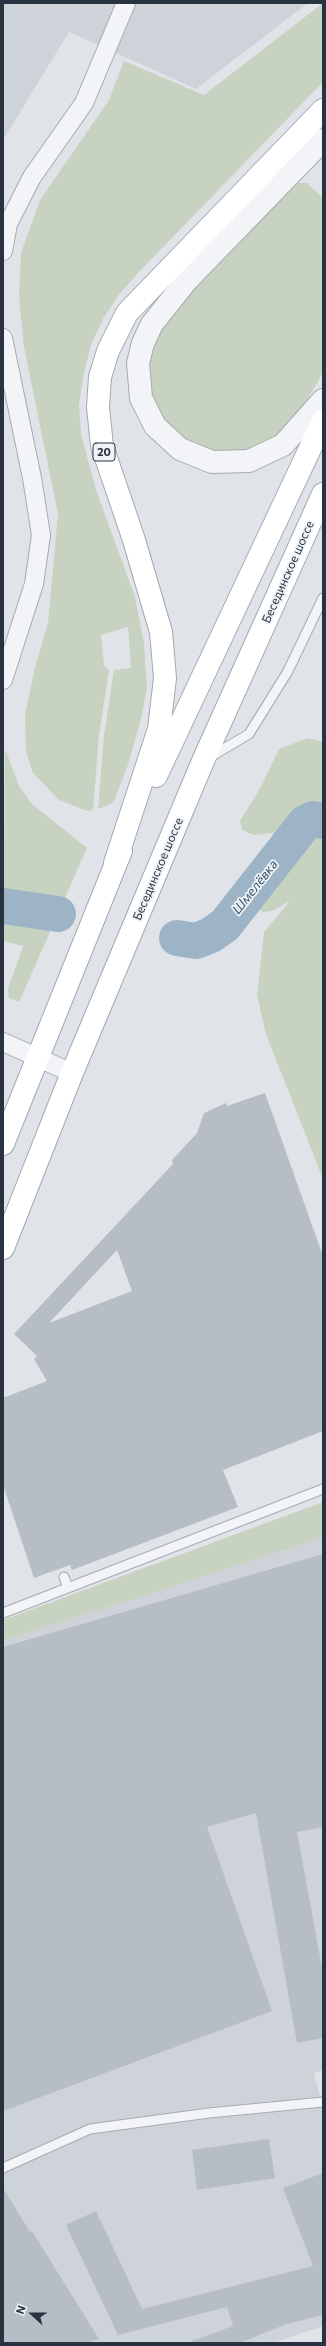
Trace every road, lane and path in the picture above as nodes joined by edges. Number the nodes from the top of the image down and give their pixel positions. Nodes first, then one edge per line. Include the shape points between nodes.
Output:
1 (126, 3) edge
2 (323, 110) edge
3 (323, 140) edge
4 (3, 251) edge
5 (3, 338) edge
6 (323, 400) edge
7 (323, 421) edge
8 (323, 494) edge
9 (323, 598) edge
10 (9, 644) edge
11 (3, 680) edge
12 (203, 761) junction
13 (115, 863) junction
14 (3, 1042) edge
15 (37, 1058) junction
16 (72, 1073) junction
17 (3, 1144) edge
18 (3, 1248) edge
19 (323, 1489) edge
20 (64, 1577) dead end
21 (68, 1588) junction
22 (3, 1613) edge
23 (323, 2102) edge
24 (3, 2168) edge

1 - 4 street via 84,103 32,177 8,224
2 - 13 main road, 20 via 131,309 115,335 100,377 98,408 102,446 134,540 161,632 165,678 159,729
3 - 6 street via 188,279 152,324 143,343 138,363 141,398 155,426 180,449 212,462 249,461 283,445
5 - 10 street via 41,535 34,584
7 - 13 main road
8 - 12 main road, Бесединское шоссе
9 - 12 lane via 288,672 249,734
10 - 11 street
12 - 16 main road, Бесединское шоссе
13 - 15 main road
14 - 15 street
15 - 16 street
15 - 17 main road
16 - 18 main road, Бесединское шоссе
19 - 21 lane
20 - 21 lane
21 - 22 lane
23 - 24 lane via 209,2113 90,2129

